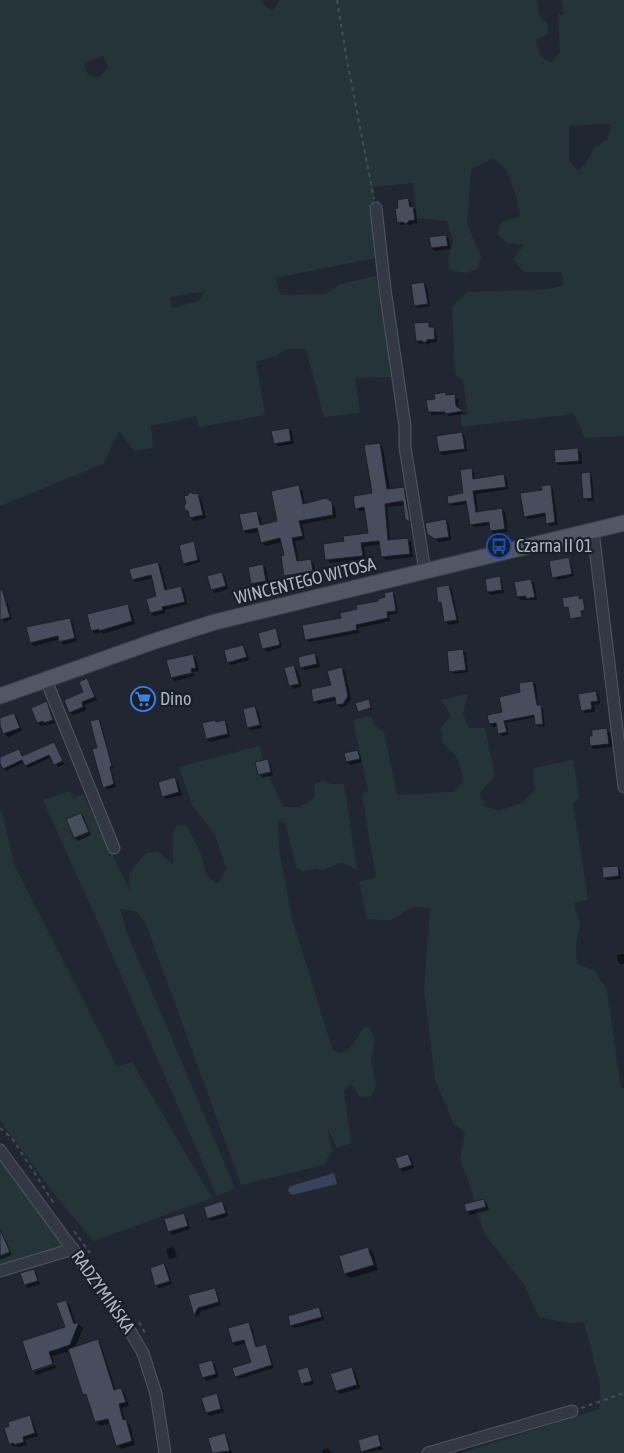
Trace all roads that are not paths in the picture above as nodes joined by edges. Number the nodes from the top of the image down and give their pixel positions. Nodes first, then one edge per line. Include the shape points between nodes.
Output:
1 (376, 208) road end
2 (624, 524) edge
3 (593, 531) junction
4 (425, 571) junction
5 (46, 680) junction
6 (0, 696) edge
7 (624, 787) edge
8 (114, 848) dead end
9 (0, 1150) edge
10 (73, 1249) junction
11 (0, 1271) edge
12 (572, 1411) road end
13 (165, 1453) edge
14 (428, 1453) edge

1 - 4 street via 405,426 405,447
2 - 3 main road, WINCENTEGO WITOSA
3 - 4 main road, WINCENTEGO WITOSA
3 - 7 street
4 - 5 main road, WINCENTEGO WITOSA via 215,622
5 - 6 main road, WINCENTEGO WITOSA
5 - 8 street
9 - 10 street, RADZYMIŃSKA
10 - 11 street
10 - 13 street, RADZYMIŃSKA via 120,1314 143,1353 156,1394
12 - 14 street

